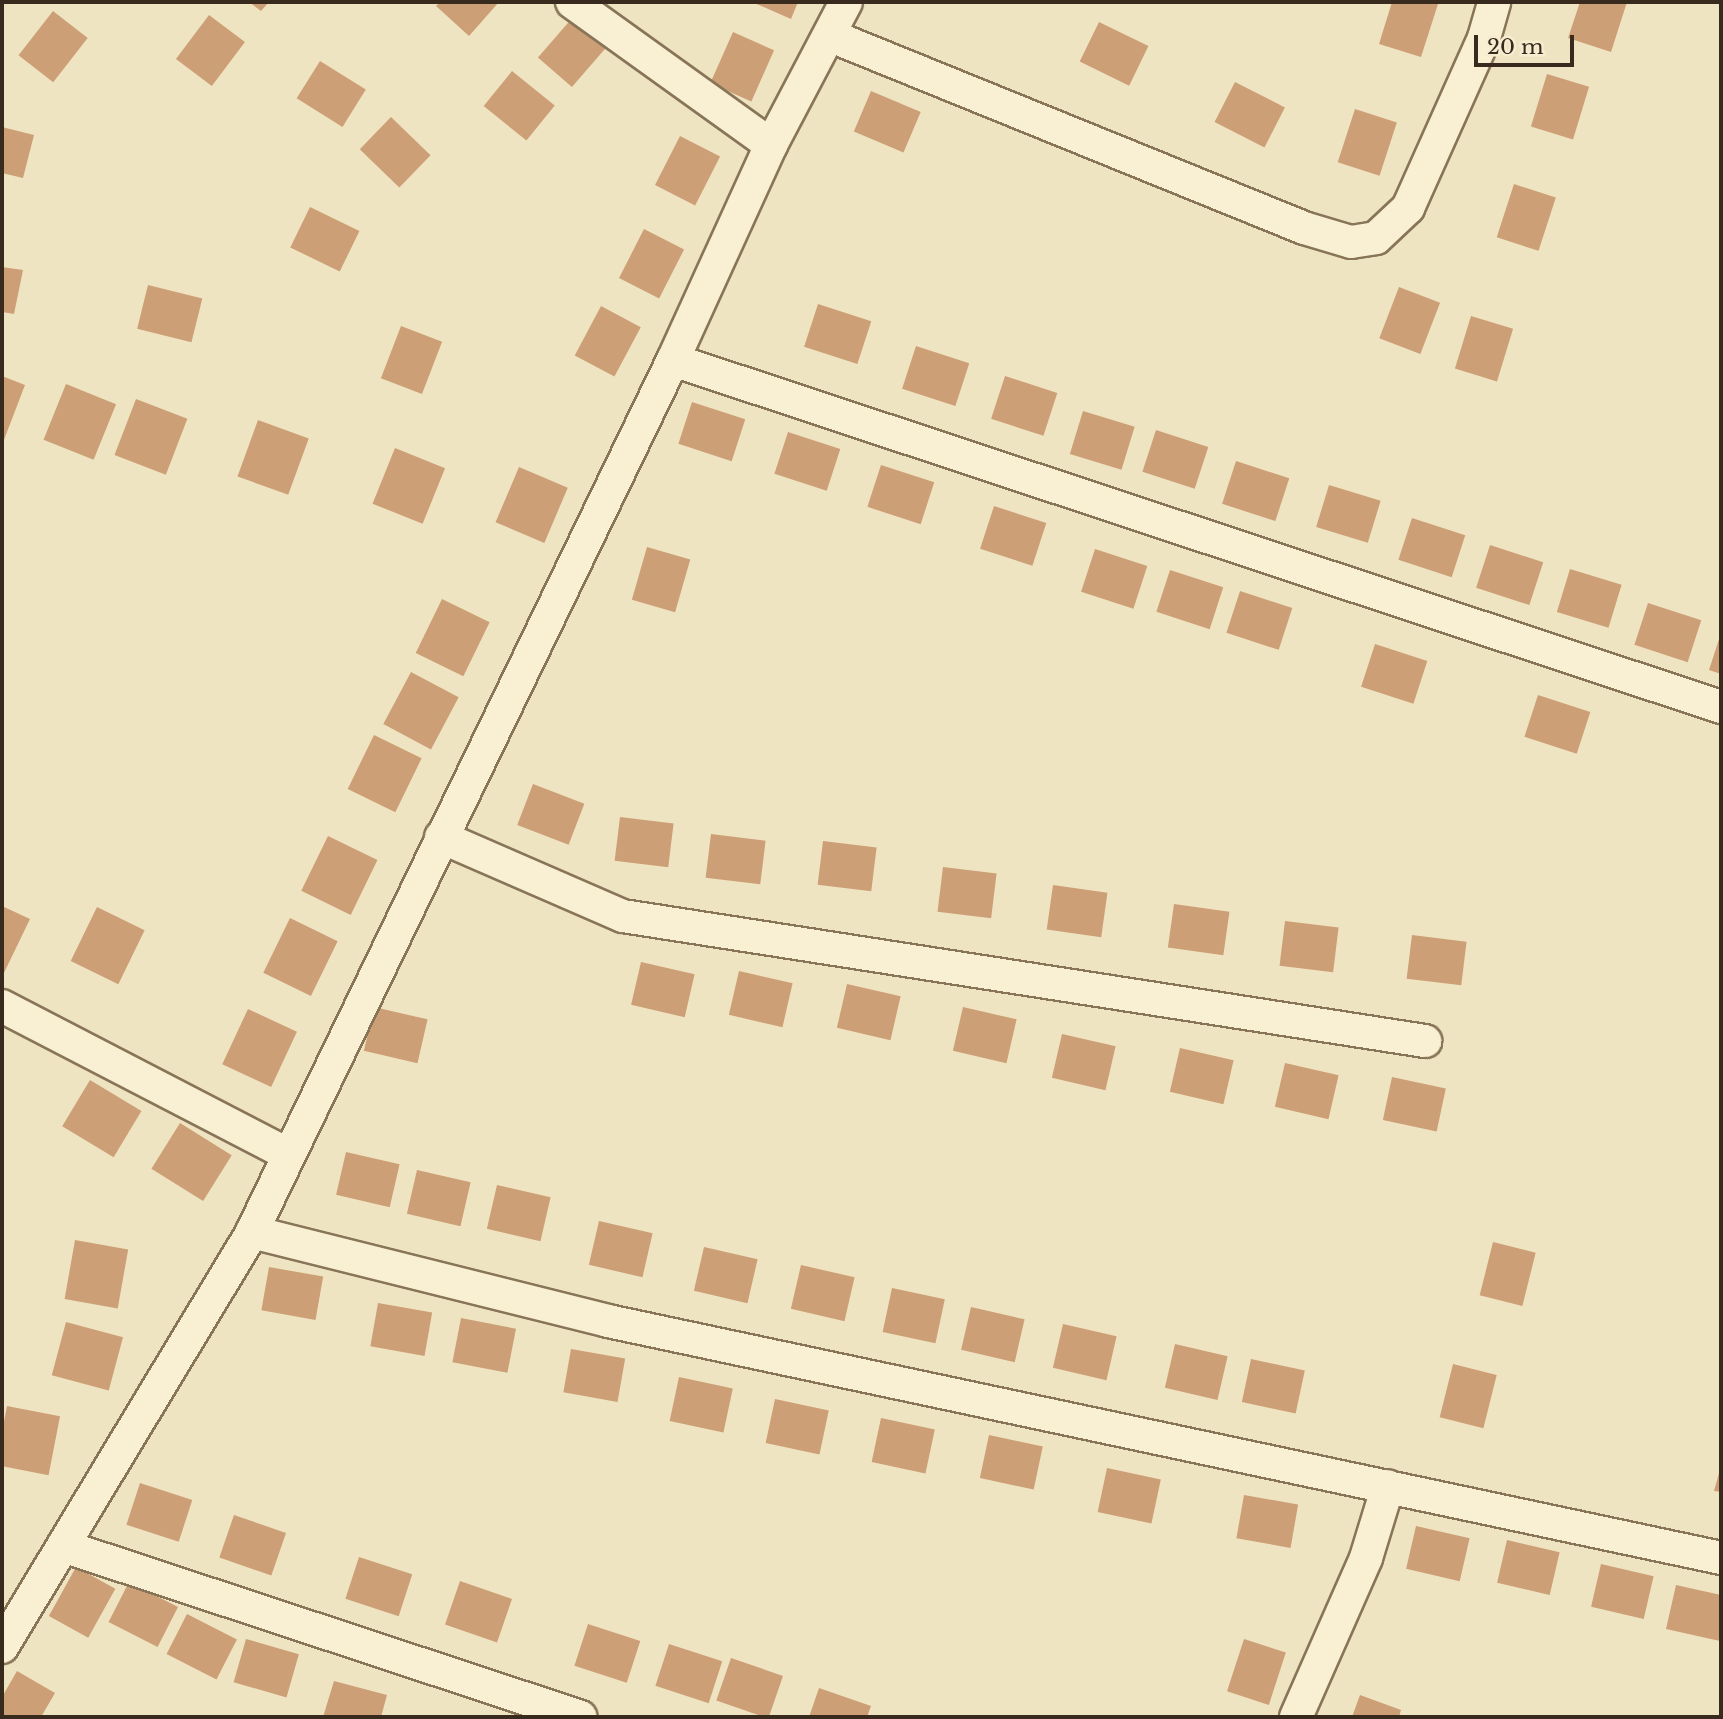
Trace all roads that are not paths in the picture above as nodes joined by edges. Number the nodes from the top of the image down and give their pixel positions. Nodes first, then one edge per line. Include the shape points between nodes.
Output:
1 (572, 2) edge
2 (846, 2) edge
3 (1494, 2) edge
4 (831, 36) junction
5 (771, 145) junction
6 (673, 359) junction
7 (1721, 707) edge
8 (441, 837) junction
9 (2, 1006) edge
10 (1425, 1041) dead end
11 (287, 1154) junction
12 (252, 1232) junction
13 (1388, 1486) junction
14 (63, 1546) junction
15 (1721, 1558) edge
16 (2, 1647) edge
17 (581, 1717) edge
18 (1296, 1717) edge

1 - 5 street
2 - 4 street
3 - 4 street via 1484,38 1408,208 1376,238 1351,242 1304,228
4 - 5 street
5 - 6 street
6 - 7 street
6 - 8 street
8 - 10 street via 623,916
8 - 11 street
9 - 11 street
11 - 12 street
12 - 13 street via 608,1321
12 - 14 street
13 - 15 street
13 - 18 street via 1366,1558
14 - 16 street
14 - 17 street

